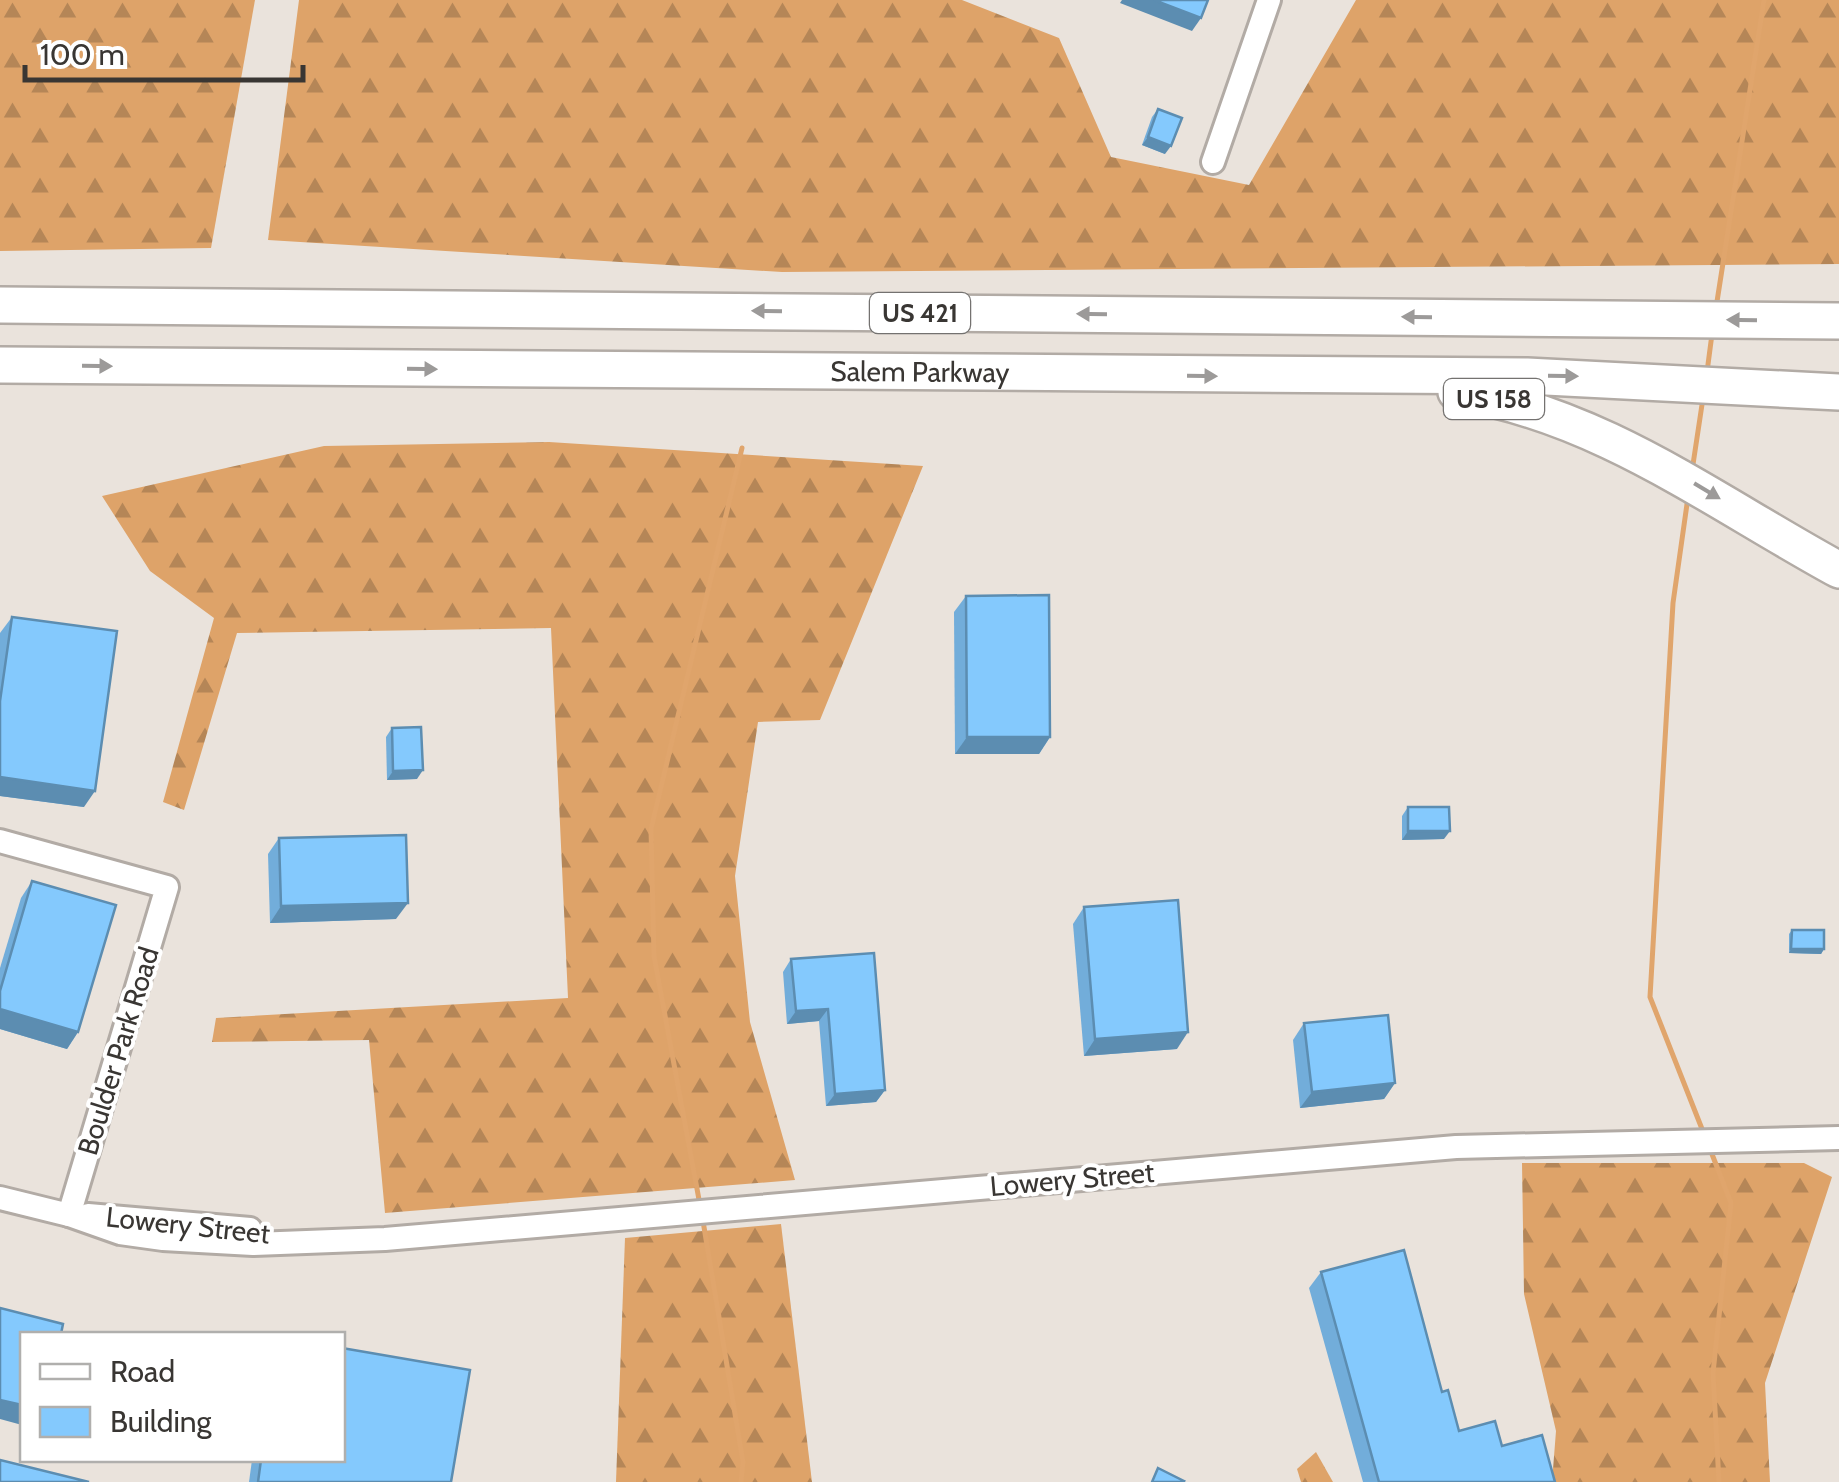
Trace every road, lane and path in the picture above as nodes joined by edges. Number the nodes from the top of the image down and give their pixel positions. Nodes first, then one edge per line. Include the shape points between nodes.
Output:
1 (1270, 0) edge
2 (1213, 162) dead end
3 (0, 304) edge
4 (1839, 321) edge
5 (0, 366) edge
6 (1361, 378) junction
7 (1839, 392) edge
8 (1839, 570) edge
9 (0, 841) edge
10 (1839, 1138) edge
11 (0, 1198) edge
12 (69, 1214) junction

1 - 2 street
4 -> 3 highway, US 421
5 -> 6 highway, Salem Parkway / US 421
6 -> 7 highway, Salem Parkway / US 421 via 1584,377
6 -> 8 highway, US 158 via 1493,399 1567,422 1668,470
9 - 12 street, Boulder Park Road via 167,887
10 - 12 street, Lowery Street via 1456,1147 385,1239 307,1240 124,1214
11 - 12 street, Lowery Street

